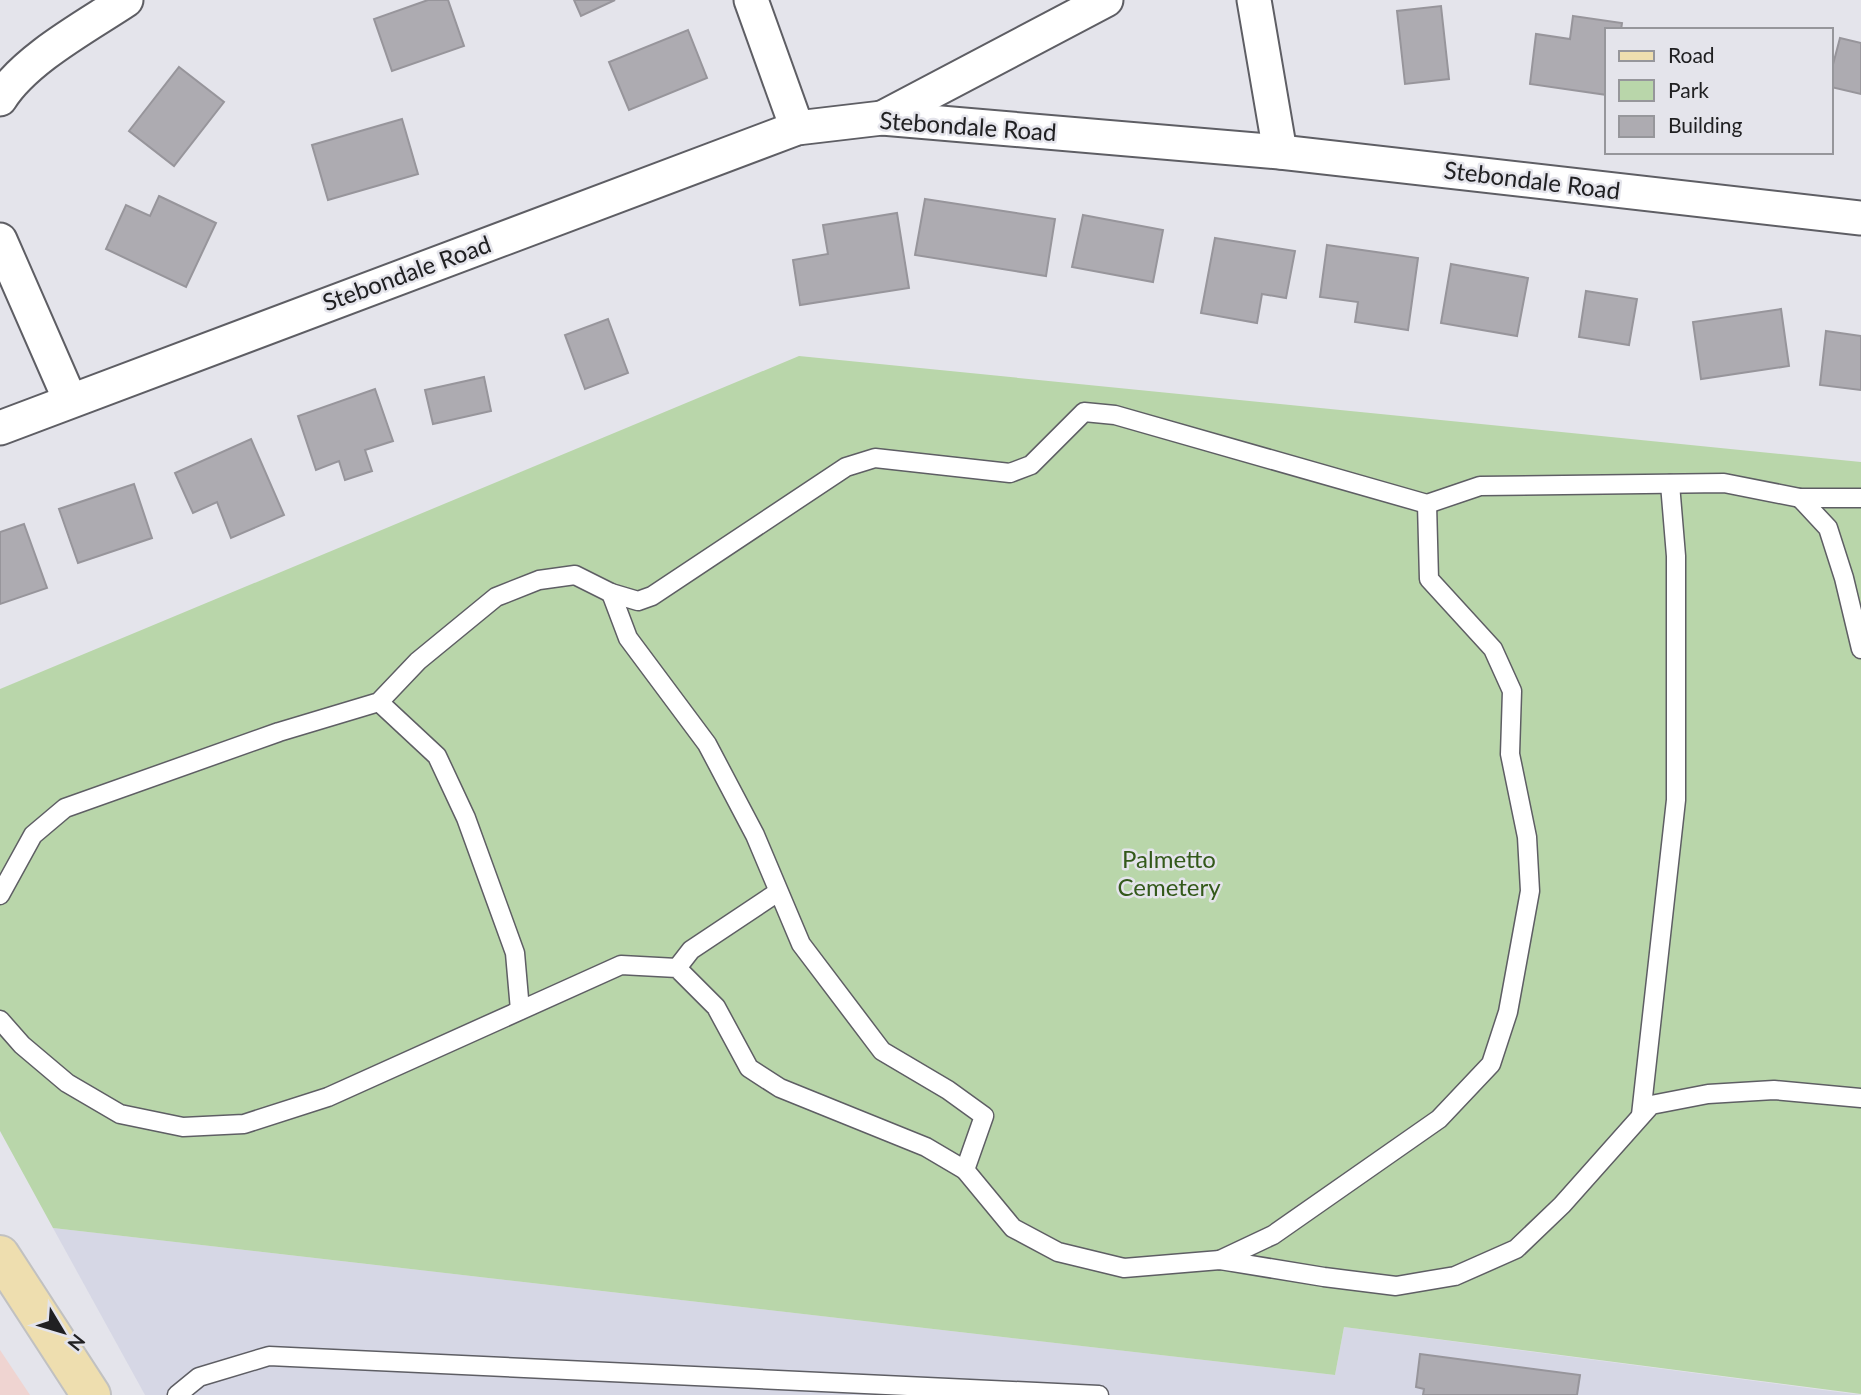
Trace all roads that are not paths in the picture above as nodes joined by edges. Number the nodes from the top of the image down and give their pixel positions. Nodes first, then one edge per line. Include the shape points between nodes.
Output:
1 (126, 0) edge
2 (751, 0) edge
3 (1106, 0) edge
4 (1254, 0) edge
5 (0, 99) edge
6 (882, 118) junction
7 (797, 128) junction
8 (1280, 152) junction
9 (1861, 218) edge
10 (0, 240) edge
11 (70, 400) junction
12 (0, 428) edge
13 (1671, 484) junction
14 (1800, 498) junction
15 (1861, 498) edge
16 (1427, 504) junction
17 (611, 593) junction
18 (1861, 649) edge
19 (379, 702) junction
20 (778, 892) junction
21 (0, 895) edge
22 (677, 968) junction
23 (520, 1010) junction
24 (0, 1020) edge
25 (1861, 1098) edge
26 (1641, 1115) junction
27 (965, 1170) junction
28 (1220, 1260) junction
29 (3, 1265) edge
30 (91, 1395) edge
31 (177, 1395) edge
32 (1099, 1395) edge

1 - 5 street via 47,52
2 - 7 street
3 - 6 street
4 - 8 street
6 - 7 street, Stebondale Road
6 - 8 street, Stebondale Road
7 - 11 street, Stebondale Road
8 - 9 street, Stebondale Road
10 - 11 street
11 - 12 street, Stebondale Road
13 - 14 lane via 1724,483
13 - 16 lane via 1480,486
13 - 26 lane via 1676,800
14 - 15 lane
14 - 18 lane via 1828,528
16 - 17 lane via 1115,415 1084,412 1031,465 1010,473 875,458 846,467 652,596 638,601
16 - 28 lane via 1429,579 1493,649 1512,691 1510,754 1527,837 1530,891 1508,1012 1491,1064 1439,1119 1273,1235
17 - 19 lane via 575,575 539,580 496,597 418,661
17 - 20 lane via 628,638 707,744 755,835
19 - 21 lane via 279,732 65,808 33,835
19 - 23 lane via 437,756 466,818 515,953
20 - 22 lane via 691,950
20 - 27 lane via 801,944 882,1051 984,1116
22 - 23 lane via 621,965
22 - 27 lane via 716,1007 748,1068 780,1088 926,1147
23 - 24 lane via 328,1097 244,1124 183,1127 120,1114 67,1083
25 - 26 lane via 1774,1090 1708,1094 1651,1105
26 - 28 lane via 1562,1205 1516,1249 1455,1276 1396,1286
27 - 28 lane via 1013,1228 1058,1252 1124,1268
29 - 30 main road
31 - 32 lane via 199,1377 269,1356

